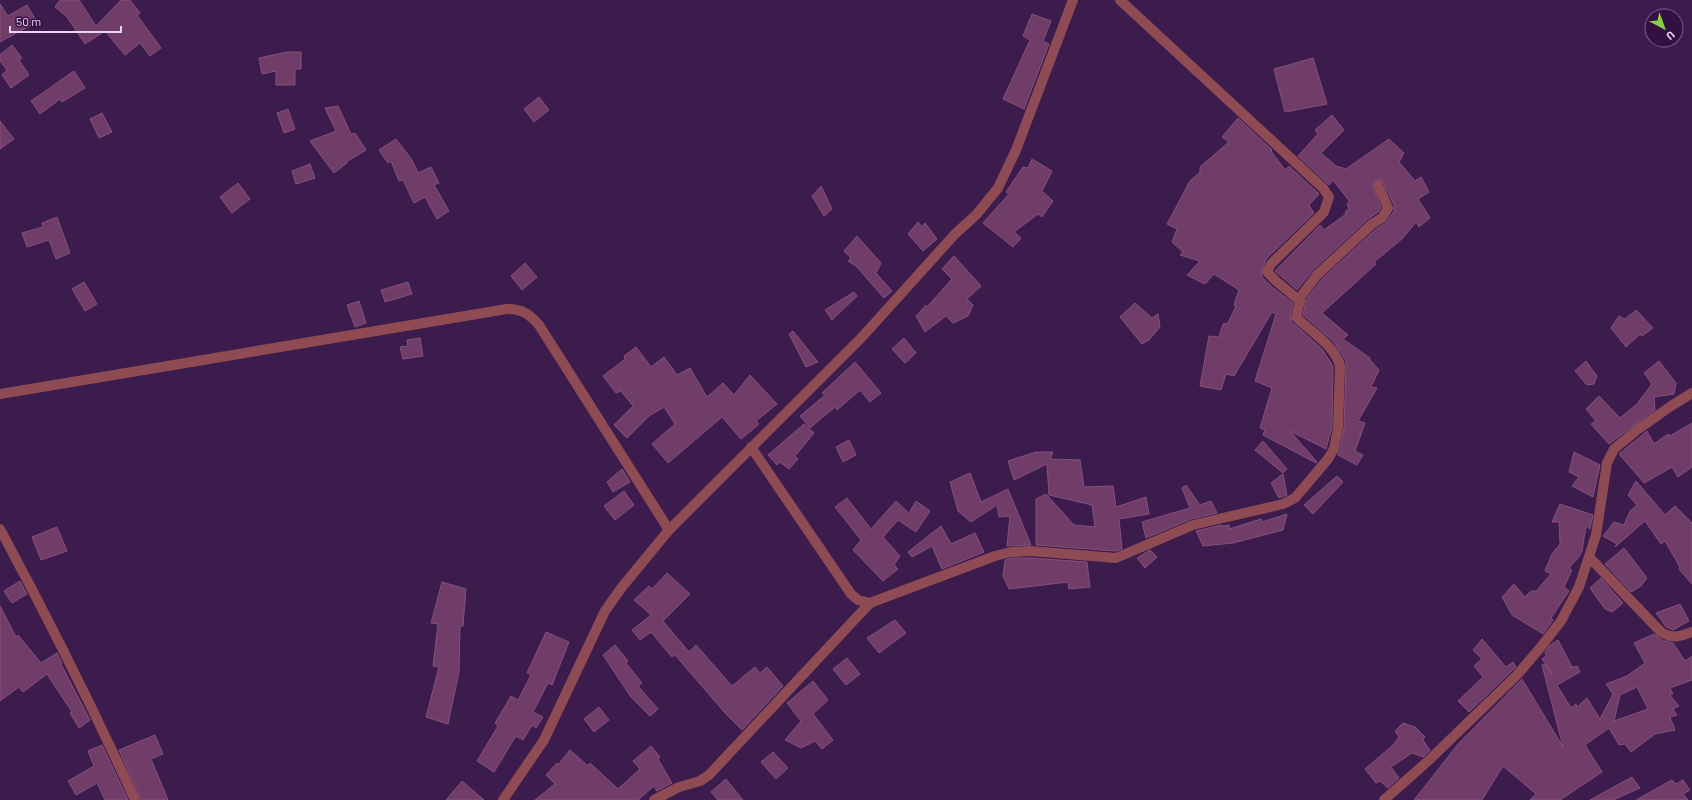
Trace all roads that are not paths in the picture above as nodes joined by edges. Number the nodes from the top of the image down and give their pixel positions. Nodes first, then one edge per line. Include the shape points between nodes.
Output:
1 (1073, 0) edge
2 (1120, 0) edge
3 (1378, 186) dead end
4 (1299, 299) junction
5 (0, 394) edge
6 (1692, 394) edge
7 (751, 447) junction
8 (0, 529) edge
9 (669, 530) junction
10 (1589, 557) junction
11 (870, 603) junction
12 (1692, 632) edge
13 (135, 800) edge
14 (503, 800) edge
15 (654, 800) edge
16 (1384, 800) edge

1 - 7 street via 1016,150 998,188 864,336
2 - 4 street via 1329,197 1324,212 1271,264 1267,272
3 - 4 street via 1388,208 1382,218 1372,224 1317,275
4 - 11 street via 1301,302 1296,317 1329,345 1340,365 1338,428 1334,449 1294,498 1284,504 1193,525 1116,558 1030,551 994,556
5 - 9 street via 507,309 520,310 526,312 539,325
6 - 10 street via 1643,426 1614,450 1607,463 1596,535
7 - 9 street
7 - 11 street via 851,594 858,600
8 - 13 street via 46,614
9 - 14 street via 605,611 544,740
10 - 12 street via 1661,632 1669,637 1678,638
10 - 16 street via 1580,587 1561,621 1540,648 1428,762
11 - 15 street via 709,775

